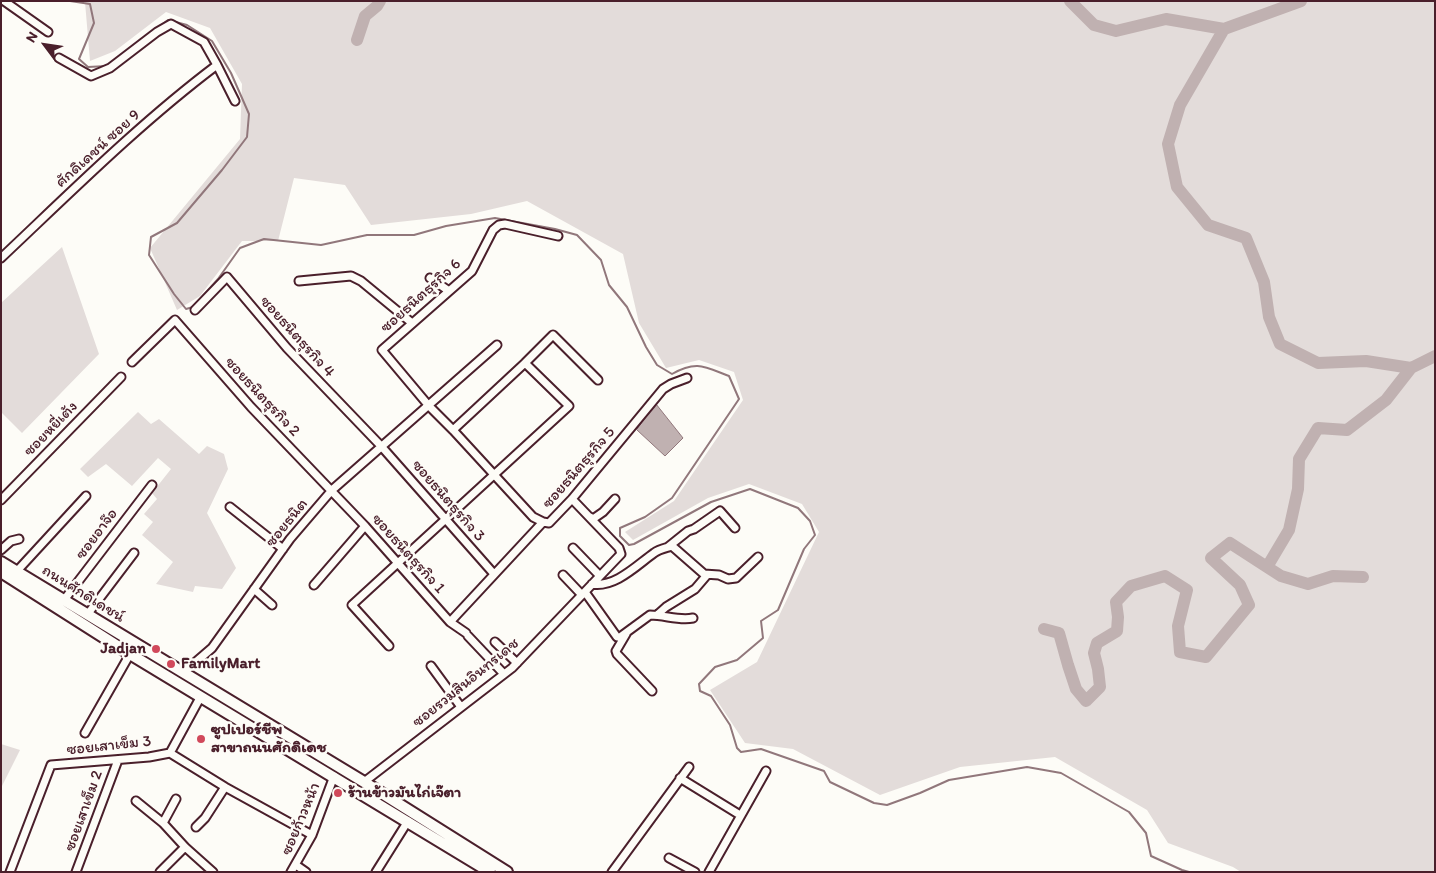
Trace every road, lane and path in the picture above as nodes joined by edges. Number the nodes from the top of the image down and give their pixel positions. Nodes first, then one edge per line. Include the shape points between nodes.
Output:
1 (4, 1) edge
2 (48, 32) dead end
3 (58, 58) dead end
4 (217, 65) junction
5 (235, 101) dead end
6 (558, 236) dead end
7 (1, 258) edge
8 (430, 278) dead end
9 (299, 281) dead end
10 (449, 291) junction
11 (194, 310) dead end
12 (412, 323) junction
13 (497, 345) dead end
14 (132, 362) dead end
15 (525, 363) junction
16 (121, 377) dead end
17 (688, 378) dead end
18 (598, 380) dead end
19 (429, 406) junction
20 (453, 430) junction
21 (381, 446) junction
22 (494, 474) junction
23 (152, 485) dead end
24 (332, 490) junction
25 (86, 496) dead end
26 (572, 499) junction
27 (615, 499) dead end
28 (1, 500) edge
29 (230, 507) dead end
30 (589, 517) junction
31 (445, 519) junction
32 (542, 522) junction
33 (365, 526) junction
34 (735, 528) dead end
35 (19, 539) dead end
36 (668, 547) junction
37 (573, 548) dead end
38 (283, 549) junction
39 (1, 550) edge
40 (134, 554) dead end
41 (758, 557) dead end
42 (1, 562) edge
43 (396, 563) junction
44 (17, 571) junction
45 (1, 572) edge
46 (494, 574) junction
47 (563, 575) dead end
48 (707, 575) junction
49 (600, 576) junction
50 (592, 584) junction
51 (314, 585) dead end
52 (254, 589) junction
53 (584, 593) junction
54 (64, 600) junction
55 (272, 605) dead end
56 (87, 615) junction
57 (657, 615) junction
58 (693, 618) dead end
59 (450, 622) junction
60 (627, 632) junction
61 (495, 642) dead end
62 (389, 646) dead end
63 (130, 654) junction
64 (517, 663) junction
65 (431, 666) dead end
66 (183, 673) junction
67 (504, 674) junction
68 (652, 692) dead end
69 (201, 696) junction
70 (461, 707) junction
71 (85, 733) dead end
72 (170, 753) junction
73 (118, 760) junction
74 (689, 767) dead end
75 (766, 771) dead end
76 (334, 776) junction
77 (680, 778) junction
78 (364, 782) junction
79 (225, 786) junction
80 (176, 799) dead end
81 (136, 802) dead end
82 (740, 815) junction
83 (408, 821) junction
84 (163, 823) junction
85 (196, 827) dead end
86 (312, 835) junction
87 (184, 847) junction
88 (669, 858) dead end
89 (296, 865) junction
90 (10, 872) edge
91 (76, 872) edge
92 (160, 872) edge
93 (212, 872) edge
94 (291, 872) edge
95 (306, 872) edge
96 (376, 872) edge
97 (490, 872) edge
98 (507, 872) edge
99 (612, 872) edge
100 (695, 872) edge
101 (709, 872) edge

1 - 2 street
3 - 4 street via 91,76 110,68 171,24 204,42
4 - 5 street
4 - 7 street, ศักดิเดชน์ ซอย 9 via 182,92
6 - 10 street, ซอยธนิตธุรกิจ 6 via 499,225 493,230 472,271
8 - 10 street
9 - 12 street via 351,276 362,281
10 - 12 street, ซอยธนิตธุรกิจ 6
11 - 21 street, ซอยธนิตธุรกิจ 4 via 227,277 287,348
12 - 19 street, ซอยธนิตธุรกิจ 6 via 382,350
13 - 19 street, ซอยธนิต
14 - 24 street, ซอยธนิตธุรกิจ 2 via 175,320 251,406
15 - 18 street via 553,335
15 - 20 street
15 - 22 street via 569,406
16 - 28 street, ซอยหยี่เต้ง
17 - 26 street, ซอยธนิตธุรกิจ 5 via 663,389
19 - 20 street, ซอยธนิตธุรกิจ 5
19 - 21 street, ซอยธนิต
20 - 22 street, ซอยธนิตธุรกิจ 5
21 - 24 street, ซอยธนิต
21 - 31 street, ซอยธนิตธุรกิจ 3
22 - 31 street
22 - 32 street, ซอยธนิตธุรกิจ 5 via 533,517
23 - 54 street, ซอยอาจ๊อ
24 - 33 street, ซอยธนิตธุรกิจ 1
24 - 38 street, ซอยธนิต
25 - 44 street
26 - 30 street
26 - 32 street, ซอยธนิตธุรกิจ 5 via 549,523
27 - 30 street via 601,514 593,519
29 - 38 street
30 - 49 street, ซอยรวมสินอินทรเดช via 621,554
31 - 43 street
31 - 46 street, ซอยธนิตธุรกิจ 3
32 - 46 street
33 - 43 street, ซอยธนิตธุรกิจ 1
33 - 51 street
34 - 36 street via 720,510
35 - 39 street
36 - 48 street via 675,548
36 - 50 street via 610,582
37 - 49 street
38 - 52 street, ซอยธนิต
40 - 56 street
41 - 48 street via 736,578
42 - 44 main road, ถนนศักดิเดชน์
43 - 59 street, ซอยธนิตธุรกิจ 1
43 - 62 street via 352,605
44 - 54 main road, ถนนศักดิเดชน์
45 - 63 main road, ถนนศักดิเดชน์
46 - 59 street
47 - 53 street
48 - 57 street via 695,589
49 - 50 street, ซอยรวมสินอินทรเดช
50 - 53 street, ซอยรวมสินอินทรเดช
52 - 55 street
52 - 66 street, ซอยธนิต via 212,648
53 - 60 street via 616,636
53 - 64 street, ซอยรวมสินอินทรเดช
54 - 56 main road, ถนนศักดิเดชน์
56 - 66 main road, ถนนศักดิเดชน์
57 - 58 street via 686,620
57 - 60 street via 650,615
59 - 67 street, ซอยธนิตธุรกิจ 1
60 - 68 street via 616,652
61 - 64 street
63 - 69 main road, ถนนศักดิเดชน์
63 - 71 street
64 - 67 street, ซอยรวมสินอินทรเดช
65 - 70 street
66 - 78 main road, ถนนศักดิเดชน์
67 - 70 street, ซอยรวมสินอินทรเดช
69 - 72 street
69 - 76 main road, ถนนศักดิเดชน์
70 - 78 street, ซอยรวมสินอินทรเดช
72 - 73 street, ซอยเสาเข็ม 3
72 - 79 street
73 - 90 street, ซอยเสาเข็ม 3 via 51,766
73 - 91 street, ซอยเสาเข็ม 2
74 - 77 street
75 - 82 street
76 - 83 main road, ถนนศักดิเดชน์
76 - 86 street, ซอยก้าวหน้า
77 - 82 street
77 - 99 street
78 - 98 main road, ถนนศักดิเดชน์
79 - 85 street
79 - 86 street
80 - 84 street
81 - 84 street
82 - 101 street
83 - 96 street
83 - 97 main road, ถนนศักดิเดชน์
84 - 87 street
86 - 89 street, ซอยก้าวหน้า
87 - 92 street
87 - 93 street
88 - 100 street
89 - 94 street, ซอยก้าวหน้า
89 - 95 street

